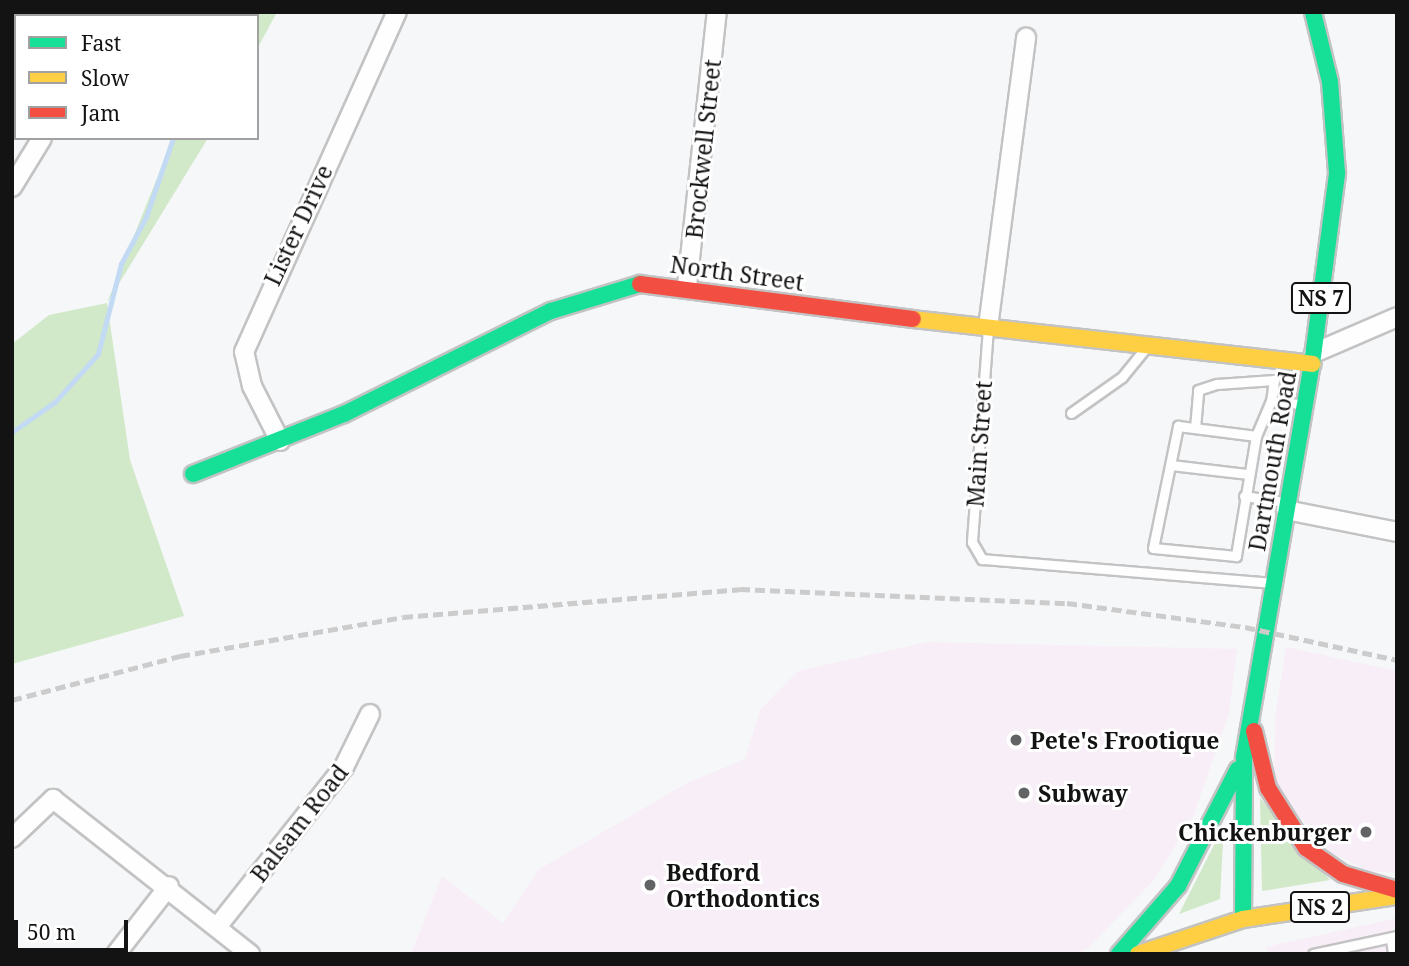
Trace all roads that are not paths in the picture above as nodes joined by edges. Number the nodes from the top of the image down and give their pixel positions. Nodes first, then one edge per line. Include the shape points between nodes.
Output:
1 (397, 12) edge
2 (717, 12) edge
3 (1314, 12) edge
4 (1026, 37) dead end
5 (41, 140) edge
6 (12, 187) edge
7 (687, 286) junction
8 (1397, 317) edge
9 (988, 327) junction
10 (1148, 346) junction
11 (1313, 358) junction
12 (1271, 401) junction
13 (1305, 405) junction
14 (1072, 413) dead end
15 (1195, 428) junction
16 (1256, 436) junction
17 (280, 441) junction
18 (1171, 466) junction
19 (193, 474) dead end
20 (1248, 474) junction
21 (1244, 496) junction
22 (1286, 506) junction
23 (1397, 532) edge
24 (1274, 583) junction
25 (370, 713) dead end
26 (1249, 714) junction
27 (1244, 757) junction
28 (12, 838) edge
29 (169, 886) junction
30 (1397, 890) edge
31 (1397, 896) edge
32 (1243, 919) junction
33 (217, 927) junction
34 (1394, 937) edge
35 (117, 954) edge
36 (250, 954) edge
37 (1119, 954) edge
38 (1138, 954) edge
39 (1313, 954) edge
40 (1393, 954) edge

1 - 17 street, Lister Drive via 244,352 252,386
2 - 7 street, Brockwell Street
3 - 11 main road, Dartmouth Road / NS 7 via 1330,82 1337,173
4 - 9 street, Main Street
5 - 6 street
7 - 9 main road, North Street
7 - 17 main road, North Street via 627,284 551,311
8 - 11 street
9 - 10 main road, North Street
9 - 24 lane, Main Street via 972,542 982,559
10 - 11 main road, North Street
10 - 14 lane via 1122,377
11 - 13 main road, Dartmouth Road / NS 7
12 - 13 lane
12 - 15 lane via 1274,380 1198,390
12 - 16 lane
13 - 22 main road, Dartmouth Road / NS 7
15 - 16 lane
15 - 18 lane via 1178,426
16 - 20 lane
17 - 19 main road, North Street
18 - 20 lane
18 - 21 lane via 1153,548 1236,556
20 - 21 lane
21 - 22 lane
22 - 23 street
22 - 24 main road, Dartmouth Road / NS 7
24 - 26 main road, Dartmouth Road / NS 7
25 - 33 street, Balsam Road via 344,767
26 - 27 main road, Dartmouth Road / NS 7
26 - 30 main road via 1268,788 1289,829 1343,874
27 - 32 main road, Dartmouth Road / NS 7
27 - 37 main road via 1178,886
28 - 29 street via 53,799
29 - 33 street
29 - 35 street
31 - 32 main road, NS 2
32 - 38 main road, NS 2
33 - 36 street
34 - 39 lane
34 - 40 lane

